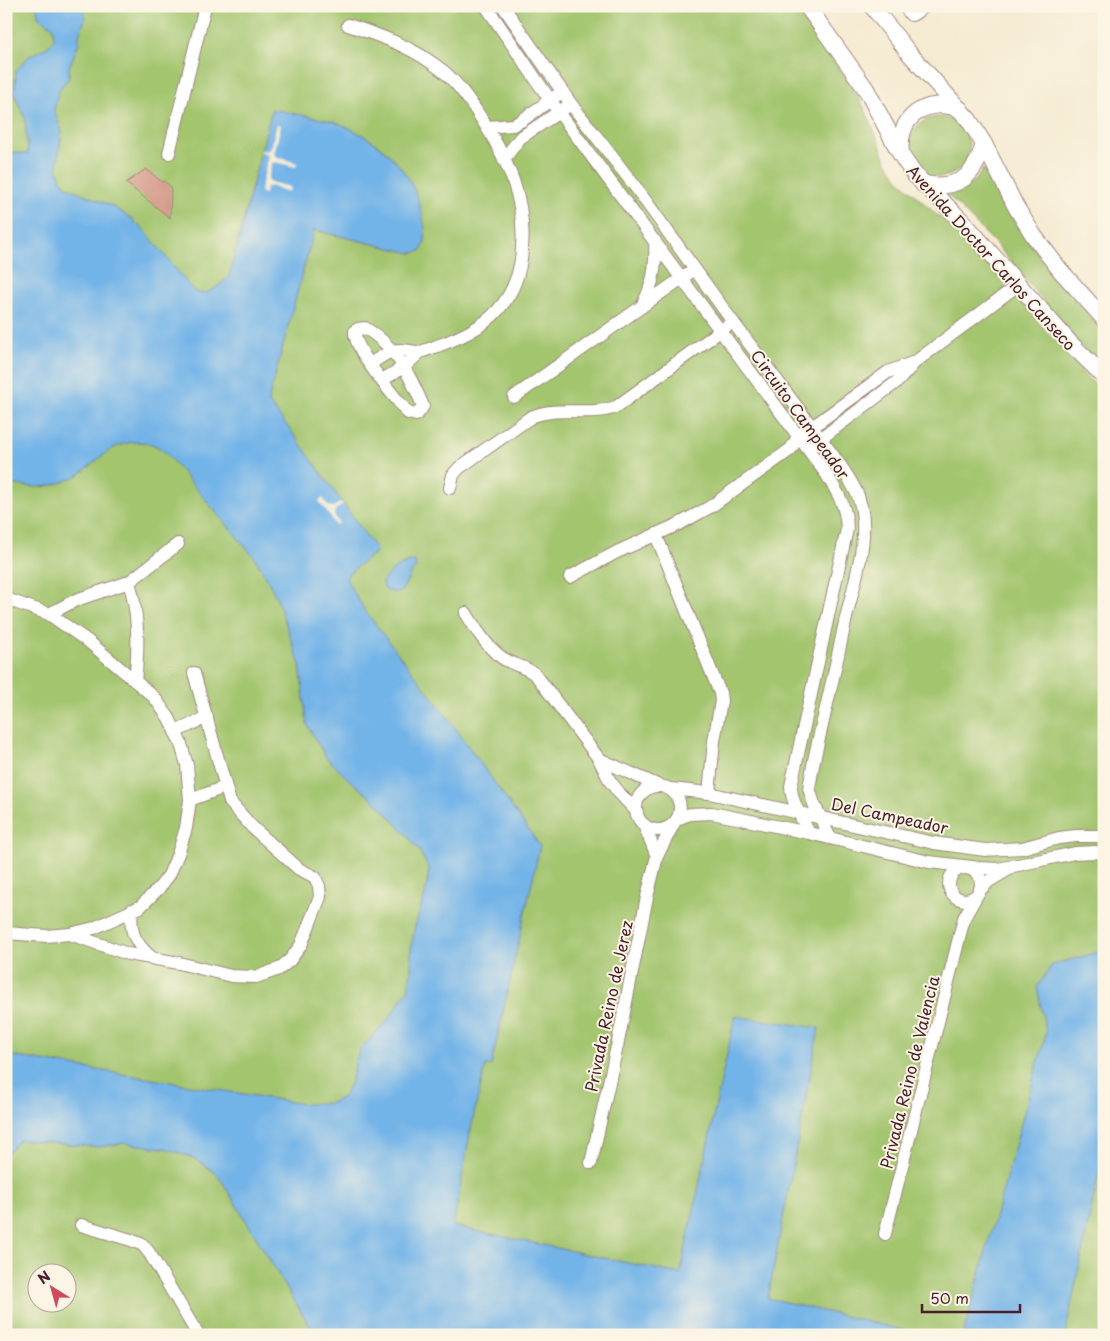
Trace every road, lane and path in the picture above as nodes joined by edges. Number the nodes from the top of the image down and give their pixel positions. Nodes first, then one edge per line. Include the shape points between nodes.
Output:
1 (205, 6) edge
2 (486, 6) edge
3 (503, 6) edge
4 (807, 6) edge
5 (872, 6) edge
6 (904, 6) edge
7 (925, 6) edge
8 (348, 25) dead end
9 (562, 92) junction
10 (550, 100) junction
11 (571, 104) junction
12 (960, 109) junction
13 (559, 112) junction
14 (487, 127) junction
15 (984, 144) junction
16 (168, 153) dead end
17 (901, 155) junction
18 (504, 159) junction
19 (923, 184) junction
20 (655, 241) junction
21 (695, 268) junction
22 (682, 278) junction
23 (1018, 285) junction
24 (642, 308) junction
25 (1104, 319) edge
26 (733, 322) junction
27 (720, 331) junction
28 (393, 350) junction
29 (420, 352) junction
30 (915, 362) junction
31 (370, 364) junction
32 (404, 367) junction
33 (1104, 376) edge
34 (382, 380) junction
35 (514, 397) dead end
36 (812, 427) junction
37 (798, 436) junction
38 (820, 440) junction
39 (807, 448) junction
40 (791, 449) junction
41 (450, 488) dead end
42 (858, 496) junction
43 (843, 501) junction
44 (656, 535) junction
45 (178, 544) dead end
46 (570, 577) dead end
47 (129, 582) junction
48 (6, 599) edge
49 (466, 612) dead end
50 (49, 614) junction
51 (826, 622) junction
52 (844, 627) junction
53 (194, 673) dead end
54 (135, 681) junction
55 (206, 717) junction
56 (175, 732) junction
57 (599, 758) junction
58 (657, 785) junction
59 (791, 786) junction
60 (225, 787) junction
61 (671, 789) junction
62 (710, 793) junction
63 (190, 800) junction
64 (766, 806) junction
65 (636, 812) junction
66 (800, 813) junction
67 (820, 817) junction
68 (675, 822) junction
69 (644, 825) junction
70 (809, 833) junction
71 (1104, 836) edge
72 (830, 838) junction
73 (947, 844) junction
74 (985, 850) junction
75 (1104, 853) edge
76 (657, 856) junction
77 (929, 862) junction
78 (1013, 866) junction
79 (966, 868) junction
80 (952, 891) junction
81 (978, 893) junction
82 (132, 910) junction
83 (964, 918) junction
84 (6, 933) edge
85 (70, 934) junction
86 (152, 958) junction
87 (591, 1163) dead end
88 (81, 1225) dead end
89 (885, 1234) dead end
90 (198, 1335) edge

1 - 16 street
2 - 10 street
3 - 9 street, Circuito Campeador
4 - 17 main road, Avenida Doctor Carlos Canseco via 866,89
5 - 12 main road
6 - 7 street via 911,15
8 - 14 street via 390,39 438,67
9 - 10 street
9 - 11 street, Circuito Campeador
10 - 13 street, Circuito Campeador
10 - 14 street via 513,125
11 - 13 street
11 - 21 street, Circuito Campeador
12 - 15 main road
12 - 17 main road via 937,105 916,113 902,132
13 - 18 street via 520,138
13 - 20 street, Circuito Campeador
14 - 18 street
15 - 19 main road via 981,156 965,178 945,186
15 - 25 main road via 1034,236
17 - 19 main road, Avenida Doctor Carlos Canseco
18 - 29 street via 520,201 524,228 516,284 497,311 481,325 459,338
19 - 23 main road, Avenida Doctor Carlos Canseco via 964,223
20 - 22 street, Circuito Campeador
20 - 24 street via 654,274
21 - 22 street
21 - 26 street, Circuito Campeador
22 - 24 street
22 - 27 street, Circuito Campeador
23 - 30 street
23 - 33 main road, Avenida Doctor Carlos Canseco
24 - 35 street
26 - 27 street
26 - 36 street, Circuito Campeador
27 - 37 street, Circuito Campeador
27 - 41 street via 616,407 604,411 555,410 531,417 459,468 453,475
28 - 29 street
28 - 31 street
28 - 31 street via 365,328 358,329 354,338
28 - 32 street
29 - 32 street
30 - 36 street, Circuito Campeador via 888,372
30 - 38 street via 898,381
31 - 34 street
32 - 34 street
32 - 34 street via 423,406 416,414 408,413
36 - 37 street
36 - 38 street, Circuito Campeador
37 - 39 street, Circuito Campeador
37 - 40 street
38 - 39 street
38 - 42 street, Circuito Campeador
39 - 40 street
39 - 43 street, Circuito Campeador
40 - 44 street via 710,507
42 - 43 street
42 - 52 street, Circuito Campeador via 864,529
43 - 51 street, Circuito Campeador via 847,529
44 - 46 street
44 - 62 street via 720,693
45 - 47 street
47 - 50 street via 76,600
47 - 54 street via 139,652
48 - 50 street
49 - 57 street via 476,630 501,657 536,675
50 - 54 street
51 - 52 street
51 - 59 street, Circuito Campeador
52 - 67 street, Circuito Campeador via 809,788
53 - 55 street
54 - 56 street via 154,697
55 - 56 street
55 - 60 street
56 - 63 street via 187,765
57 - 58 street
57 - 65 street via 610,781
58 - 61 street
58 - 65 street via 639,797
59 - 64 street via 778,800
59 - 66 street, Circuito Campeador via 791,794
60 - 63 street
60 - 86 street via 230,802 252,827 299,869 314,877 319,886 320,897 301,945 279,969 256,977 230,976
61 - 62 street, Del Campeador
61 - 68 street via 681,806
62 - 64 street, Del Campeador
63 - 82 street via 186,828 169,875 140,907
64 - 66 street, Del Campeador
65 - 69 street
66 - 67 street, Del Campeador
66 - 70 street, Circuito Campeador
67 - 72 street, Circuito Campeador
67 - 73 street, Del Campeador
68 - 69 street via 658,830
68 - 70 street via 690,814 712,813
68 - 76 street, Privada Reino de Jerez
69 - 76 street
70 - 72 street
71 - 74 street, Del Campeador via 1076,836 1022,848
72 - 77 street
73 - 74 street, Del Campeador
73 - 79 street
74 - 79 street
75 - 78 street via 1075,853
76 - 87 street, Privada Reino de Jerez
77 - 79 street
77 - 80 street
78 - 79 street
78 - 81 street
79 - 80 street via 952,875
79 - 81 street via 976,873 980,880
80 - 81 street via 966,900
80 - 83 street via 962,906
81 - 83 street, Privada Reino de Valencia
82 - 85 street via 94,928
82 - 86 street via 130,924 138,945
83 - 89 street, Privada Reino de Valencia
84 - 85 street
85 - 86 street via 128,954
88 - 90 street via 143,1245

